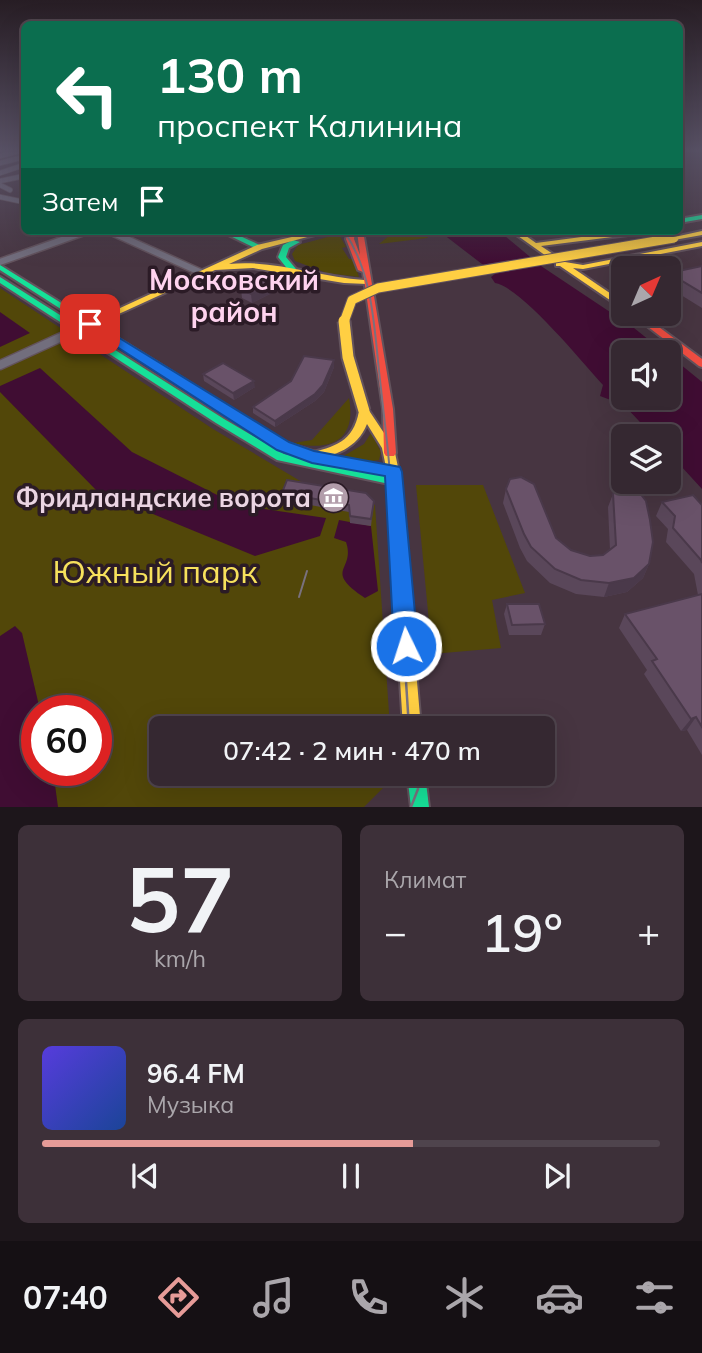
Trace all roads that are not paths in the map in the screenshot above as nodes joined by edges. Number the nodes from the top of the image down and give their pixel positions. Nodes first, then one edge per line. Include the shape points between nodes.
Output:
1 (0, 197) edge
2 (21, 201) edge
3 (702, 219) edge
4 (683, 222) edge
5 (702, 227) edge
6 (683, 230) edge
7 (702, 233) edge
8 (76, 235) edge
9 (119, 235) edge
10 (232, 235) edge
11 (310, 235) edge
12 (321, 235) edge
13 (351, 235) edge
14 (361, 235) edge
15 (519, 235) edge
16 (612, 235) edge
17 (653, 235) edge
18 (702, 244) edge
19 (533, 245) junction
20 (260, 247) junction
21 (0, 264) edge
22 (559, 264) junction
23 (583, 267) junction
24 (292, 269) junction
25 (208, 271) junction
26 (0, 278) edge
27 (590, 284) junction
28 (611, 298) edge
29 (651, 326) edge
30 (85, 327) junction
31 (702, 364) edge
32 (0, 365) edge
33 (386, 400) junction
34 (364, 411) junction
35 (390, 453) junction
36 (281, 457) junction
37 (312, 457) junction
38 (394, 476) junction
39 (411, 716) edge
40 (417, 786) edge
41 (420, 807) edge

1 - 2 street
3 - 4 main road
5 - 6 main road
7 - 34 main road, bridge via 368,291 347,307 343,330
8 - 21 street
9 - 25 street
10 - 20 main road
11 - 20 main road
12 - 24 main road via 286,247 282,257
13 - 33 main road via 364,277 380,397
14 - 33 main road
15 - 19 main road
16 - 19 main road
17 - 24 main road via 364,282 315,279
18 - 23 main road
19 - 22 main road
20 - 25 main road
21 - 30 main road
22 - 23 main road
22 - 27 main road
23 - 27 main road via 580,273
24 - 25 main road via 253,262
25 - 30 main road
26 - 30 main road
27 - 28 main road
29 - 31 main road
30 - 32 street
30 - 36 main road
30 - 37 main road via 283,446
33 - 35 main road
34 - 35 main road
34 - 37 main road via 363,430 357,439 334,452
35 - 38 main road
36 - 37 main road
36 - 38 main road
37 - 38 main road
38 - 39 main road
40 - 41 main road

